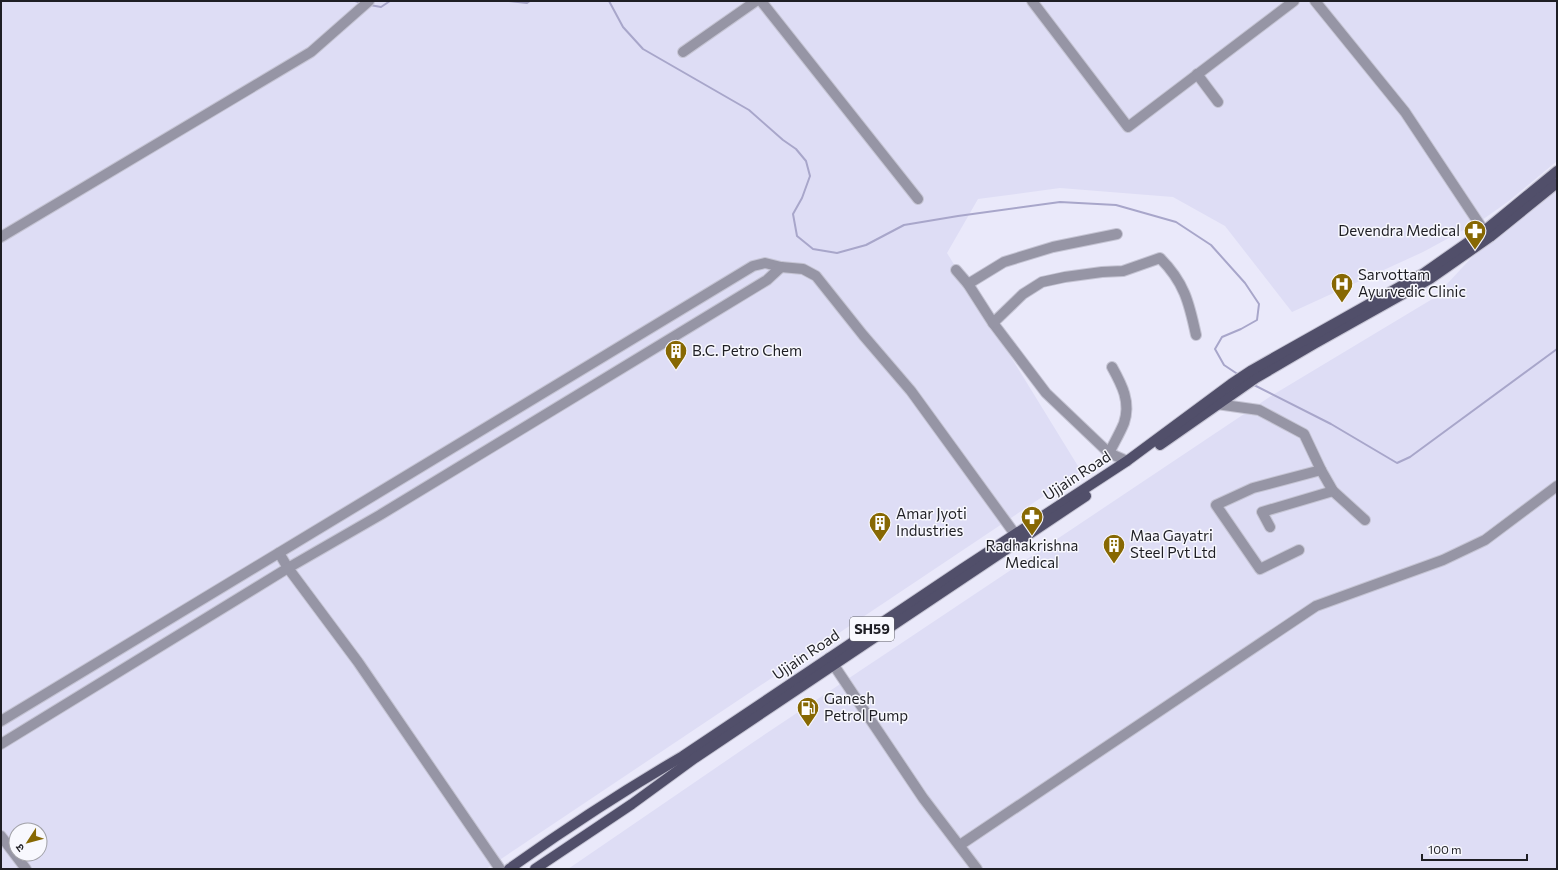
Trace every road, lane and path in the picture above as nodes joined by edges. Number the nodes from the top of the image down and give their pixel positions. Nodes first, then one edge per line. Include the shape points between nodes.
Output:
1 (369, 1) edge
2 (756, 1) edge
3 (761, 1) edge
4 (1032, 1) edge
5 (1294, 1) edge
6 (1316, 1) edge
7 (684, 52) dead end
8 (1197, 74) junction
9 (1218, 102) dead end
10 (1557, 171) edge
11 (1557, 183) edge
12 (918, 199) dead end
13 (1117, 234) dead end
14 (1487, 234) junction
15 (1, 237) edge
16 (781, 267) junction
17 (956, 270) dead end
18 (968, 284) junction
19 (993, 323) junction
20 (1196, 335) dead end
21 (1112, 367) dead end
22 (1233, 388) junction
23 (1217, 404) junction
24 (1109, 454) junction
25 (1127, 461) junction
26 (1321, 470) junction
27 (1557, 486) edge
28 (1333, 491) junction
29 (1365, 520) dead end
30 (1270, 527) dead end
31 (1017, 538) junction
32 (1298, 550) dead end
33 (279, 553) junction
34 (288, 568) junction
35 (831, 662) junction
36 (1, 722) edge
37 (1, 744) edge
38 (1, 836) edge
39 (960, 845) junction
40 (26, 869) edge
41 (500, 869) edge
42 (509, 869) edge
43 (536, 869) edge
44 (977, 869) edge

1 - 15 street via 311,52
2 - 7 street
3 - 12 street
4 - 8 street via 1128,127
5 - 8 street
6 - 14 street via 1405,112
8 - 9 street
10 - 14 main road, Ujjain Road / SH59
11 - 14 main road, Ujjain Road / SH59
13 - 18 street via 1053,247 1004,262
14 - 22 main road, Ujjain Road / SH59
16 - 31 street via 804,269 816,276 911,391
16 - 33 street via 765,263 753,266
16 - 34 street via 767,280
17 - 18 street
18 - 19 street
19 - 20 street via 1023,294 1042,282 1123,271 1160,258 1179,283 1189,304
19 - 24 street via 1046,393
21 - 24 street via 1124,391 1127,405 1124,422
22 - 23 main road, Ujjain Road / SH59
22 - 25 main road, Ujjain Road / SH59
23 - 26 street via 1259,410 1304,434
23 - 31 main road, Ujjain Road / SH59 via 1146,455
24 - 25 street
25 - 31 main road, Ujjain Road / SH59
26 - 28 street
26 - 32 street via 1253,488 1216,505 1260,569
27 - 39 street via 1485,540 1443,560 1316,606
28 - 29 street
28 - 30 street via 1262,512
31 - 35 main road, Ujjain Road / SH59
33 - 34 street
33 - 36 street
34 - 37 street
34 - 41 street via 358,662
35 - 39 street via 923,798
35 - 42 main road, Ujjain Road / SH59 via 639,782
35 - 43 main road, Ujjain Road / SH59
38 - 40 street
39 - 44 street

